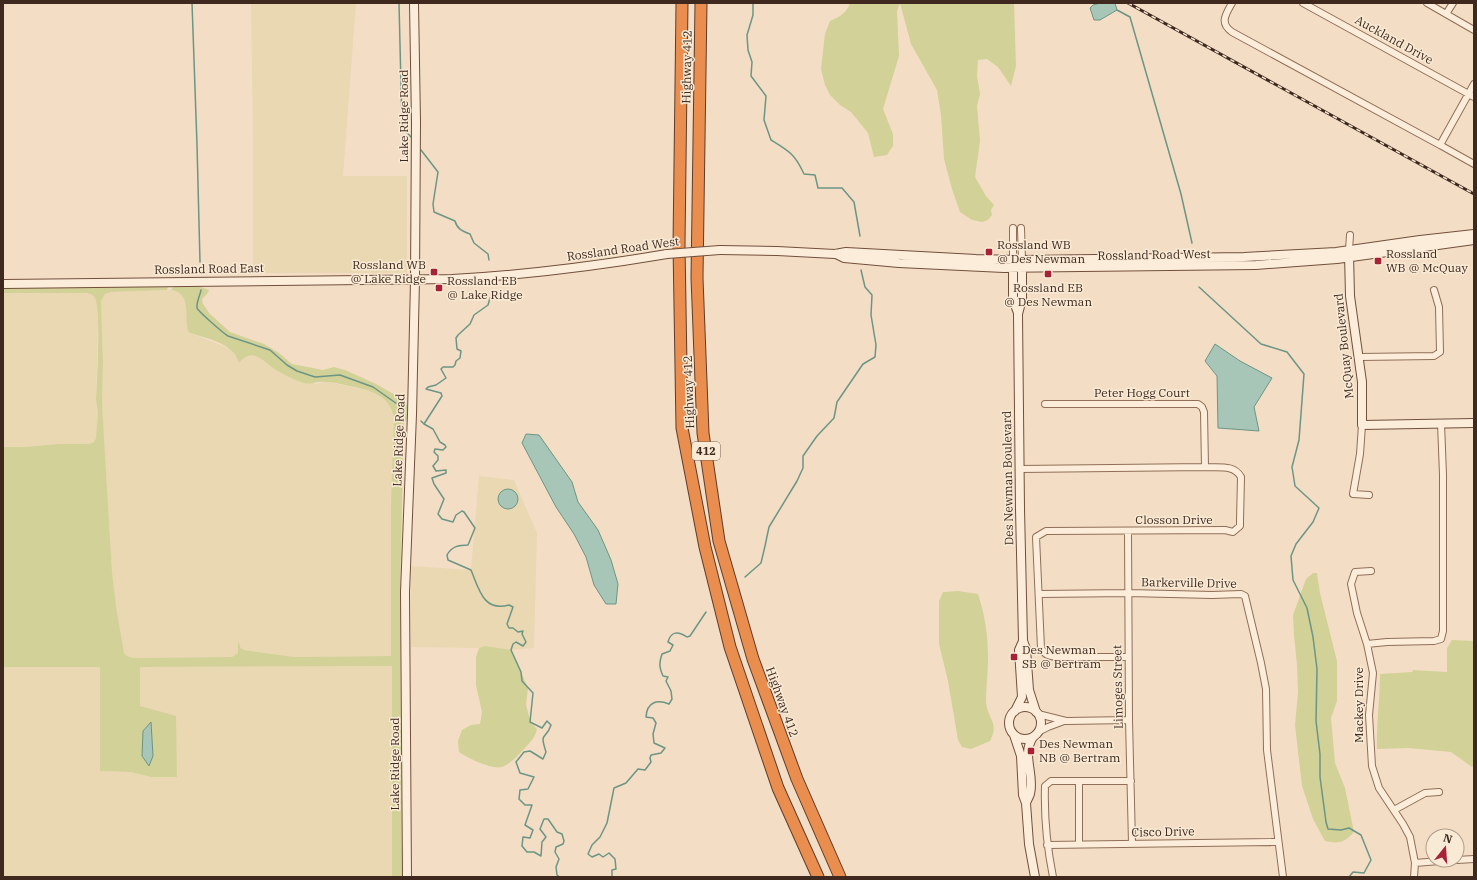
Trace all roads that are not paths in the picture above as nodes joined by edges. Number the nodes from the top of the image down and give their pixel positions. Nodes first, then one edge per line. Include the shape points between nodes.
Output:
1 (414, 3) edge
2 (682, 3) edge
3 (701, 3) edge
4 (1232, 3) edge
5 (1303, 3) edge
6 (1318, 3) edge
7 (1427, 3) edge
8 (1453, 3) edge
9 (1314, 9) junction
10 (1446, 14) junction
11 (1474, 30) edge
12 (1474, 84) edge
13 (1471, 96) edge
14 (1440, 145) junction
15 (1474, 164) edge
16 (1012, 228) dead end
17 (1021, 228) dead end
18 (1474, 234) edge
19 (1350, 235) dead end
20 (1474, 240) edge
21 (835, 254) junction
22 (1349, 254) junction
23 (1013, 259) junction
24 (1022, 260) junction
25 (1013, 268) junction
26 (1022, 269) junction
27 (415, 280) junction
28 (3, 284) edge
29 (1434, 290) dead end
30 (1018, 314) junction
31 (1359, 357) junction
32 (1045, 404) dead end
33 (1474, 423) edge
34 (1441, 424) junction
35 (1362, 425) junction
36 (1205, 468) junction
37 (1020, 469) junction
38 (1369, 495) dead end
39 (1128, 531) junction
40 (1370, 571) dead end
41 (1129, 593) junction
42 (1039, 594) junction
43 (1023, 641) junction
44 (1367, 644) junction
45 (1128, 657) junction
46 (1015, 711) junction
47 (1037, 713) junction
48 (1129, 720) junction
49 (1066, 721) junction
50 (1036, 734) junction
51 (1014, 735) junction
52 (1079, 781) junction
53 (1131, 781) junction
54 (1439, 792) dead end
55 (1026, 803) junction
56 (1394, 810) junction
57 (1278, 842) junction
58 (1132, 843) junction
59 (1079, 844) junction
60 (1047, 845) junction
61 (1425, 862) edge
62 (1415, 863) junction
63 (407, 877) edge
64 (818, 877) edge
65 (840, 877) edge
66 (1035, 877) edge
67 (1053, 877) edge
68 (1283, 877) edge
69 (1414, 877) edge

1 - 27 main road, Lake Ridge Road
2 - 64 highway, Highway 412 / 412 via 679,245 682,428 705,547 730,647 778,788
3 - 65 highway, Highway 412 / 412 via 697,278 703,433 719,541 753,659 796,779
4 - 14 street via 1225,15 1227,28
5 - 9 street, Auckland Drive
6 - 9 street
7 - 10 street
8 - 10 street
9 - 13 street, Auckland Drive
10 - 11 street
12 - 13 street
13 - 14 street
14 - 15 street
16 - 23 street, Des Newman Boulevard
17 - 24 street, Des Newman Boulevard
18 - 22 main road, Rossland Road West via 1420,240
19 - 22 street
20 - 22 main road, Rossland Road West
21 - 23 main road, Rossland Road West via 846,252
21 - 25 main road, Rossland Road West via 844,258 900,263
21 - 27 main road, Rossland Road West, bridge via 720,250 667,254 511,276
22 - 24 main road, Rossland Road West
22 - 26 main road, Rossland Road West via 1290,264
22 - 31 main road, McQuay Boulevard via 1350,296
23 - 24 main road, Rossland Road West
23 - 25 main road, Des Newman Boulevard
24 - 26 main road, Des Newman Boulevard
25 - 26 main road, Rossland Road West
25 - 30 main road, Des Newman Boulevard via 1013,299
26 - 30 main road, Des Newman Boulevard via 1022,299
27 - 28 main road, Rossland Road East
27 - 63 main road, Lake Ridge Road via 405,592
29 - 31 street via 1439,307 1440,352 1434,356
30 - 37 main road, Des Newman Boulevard
31 - 35 main road, McQuay Boulevard
32 - 36 street, Peter Hogg Court via 1198,404 1204,412
33 - 34 main road
34 - 35 main road
34 - 44 street via 1441,639
35 - 38 street via 1353,494
36 - 37 street, Closson Drive
36 - 39 street, Closson Drive via 1232,468 1241,477 1240,526 1236,530
37 - 43 main road, Des Newman Boulevard
39 - 41 street, Limoges Street
39 - 42 street, Closson Drive via 1046,531 1036,537
40 - 44 street, Mackey Drive via 1355,572 1351,584
41 - 42 street, Barkerville Drive
41 - 45 street, Limoges Street
41 - 57 street, Barkerville Drive via 1246,596 1266,689 1267,750
42 - 45 street, Closson Drive via 1041,648 1045,654 1056,657
43 - 46 main road, Des Newman Boulevard via 1019,650 1022,697
43 - 47 main road, Des Newman Boulevard via 1026,649 1029,690
44 - 56 street, Mackey Drive via 1373,674 1369,715 1372,766 1379,788
45 - 48 street, Limoges Street
46 - 47 main road via 1026,707
46 - 51 main road via 1009,725
47 - 49 street
47 - 50 main road via 1041,723
48 - 49 street
48 - 53 street, Limoges Street
49 - 50 street
50 - 51 main road via 1023,739
50 - 55 main road via 1027,751 1030,794
51 - 55 main road via 1019,748
52 - 53 street
52 - 59 street
52 - 60 street via 1051,781 1045,786
53 - 58 street, Limoges Street
54 - 56 street via 1425,793
55 - 66 main road
56 - 62 street, Mackey Drive via 1410,837
57 - 58 street, Cisco Drive
57 - 68 street, Barkerville Drive
58 - 59 street, Cisco Drive
59 - 60 street, Cisco Drive
60 - 67 street
61 - 62 street
62 - 69 street, Mackey Drive

